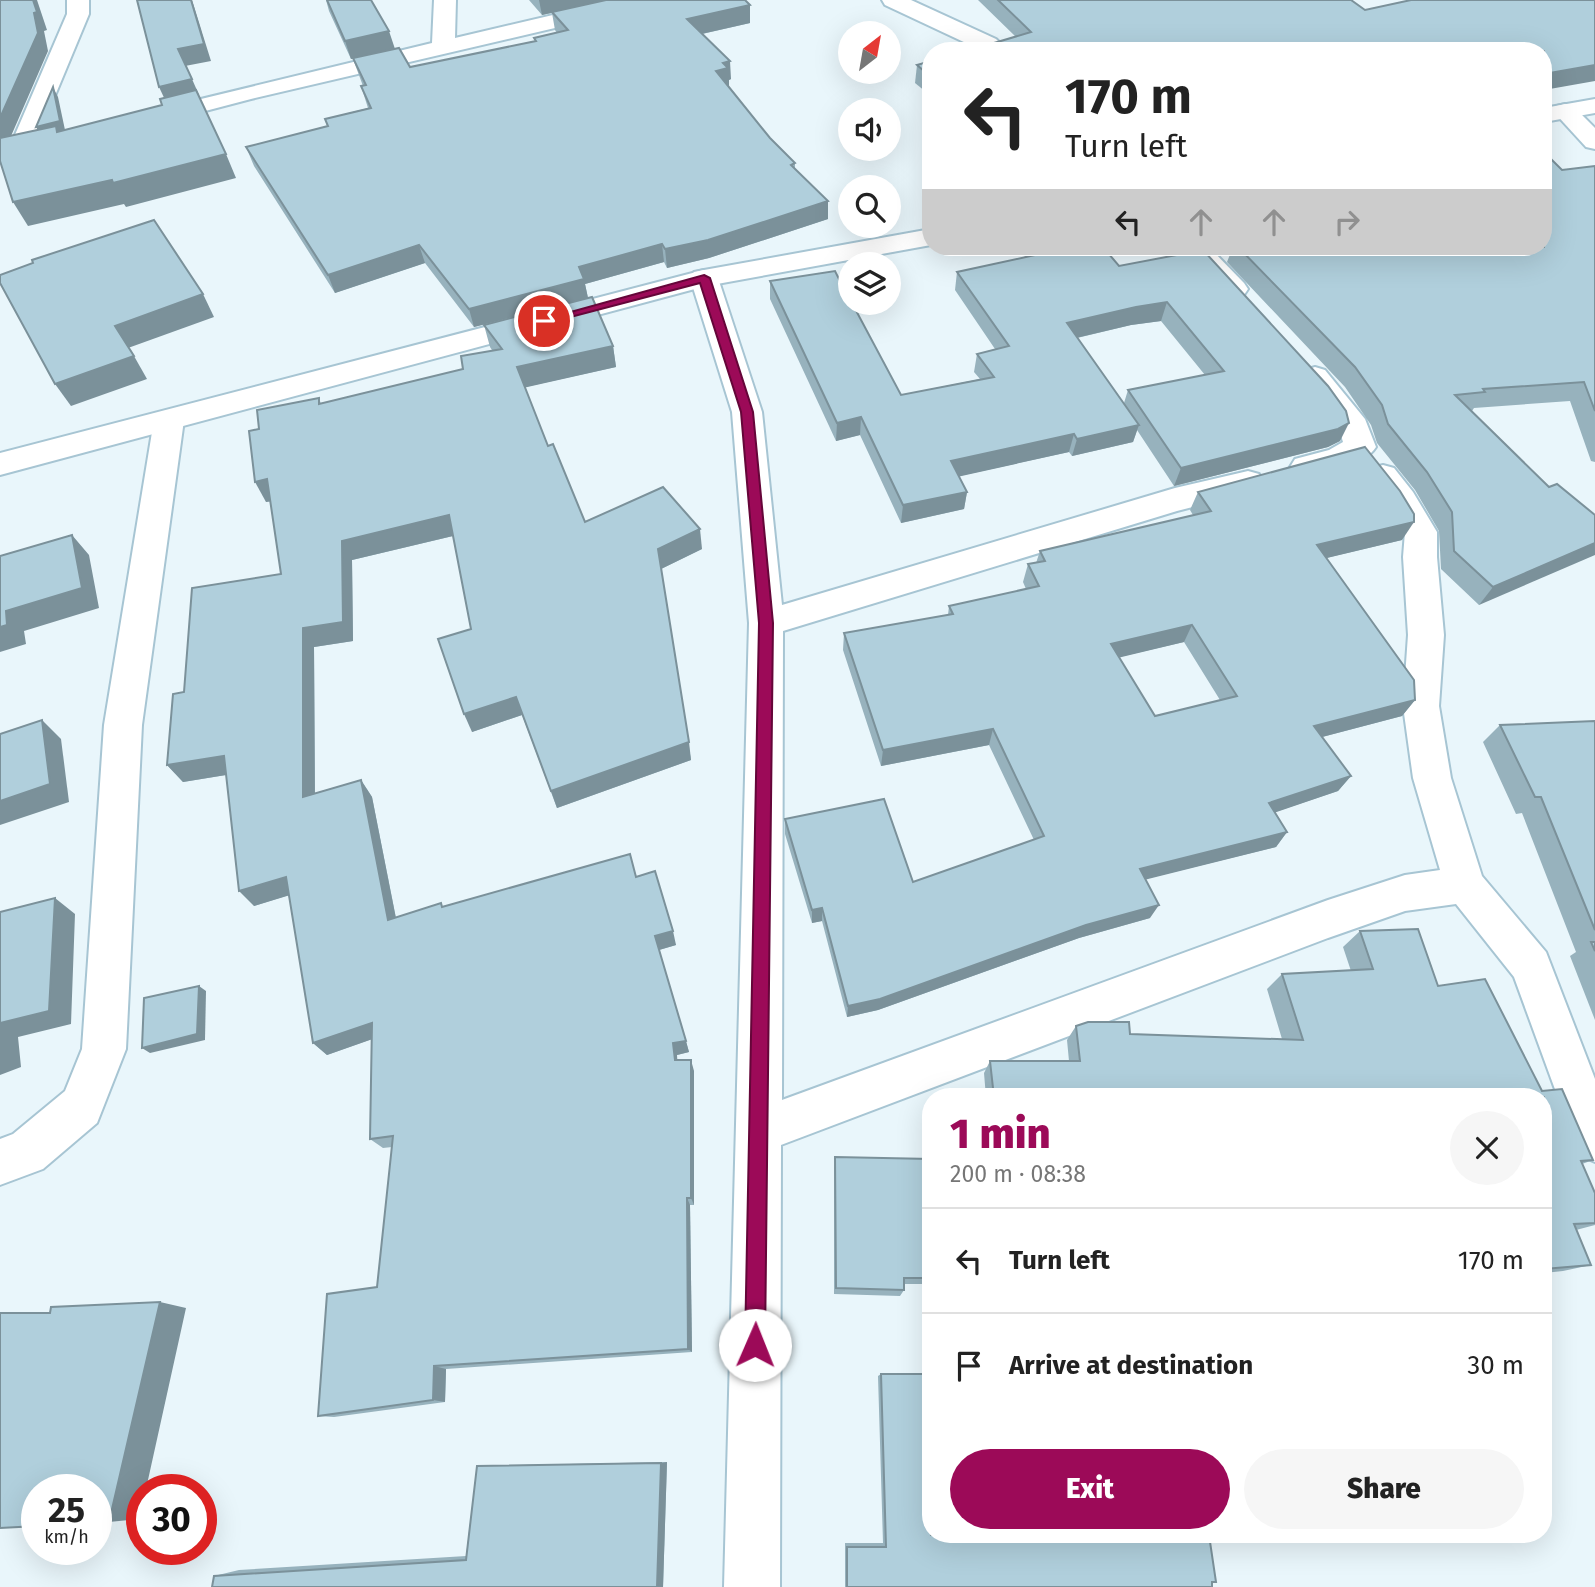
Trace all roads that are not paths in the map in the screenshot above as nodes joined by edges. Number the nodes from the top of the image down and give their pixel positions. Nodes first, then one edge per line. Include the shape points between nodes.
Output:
1 (78, 0) edge
2 (445, 0) edge
3 (645, 0) edge
4 (893, 0) edge
5 (984, 42) edge
6 (443, 48) junction
7 (1595, 106) edge
8 (1554, 113) edge
9 (129, 124) edge
10 (1595, 142) edge
11 (45, 145) edge
12 (10, 153) edge
13 (922, 239) edge
14 (1203, 256) edge
15 (704, 278) junction
16 (1250, 306) edge
17 (1295, 356) edge
18 (169, 420) junction
19 (1360, 447) junction
20 (0, 464) edge
21 (766, 623) junction
22 (1465, 884) junction
23 (758, 1130) junction
24 (1595, 1139) edge
25 (0, 1162) edge
26 (752, 1587) edge

1 - 12 street via 78,14
2 - 6 street
3 - 6 street
4 - 5 street
6 - 9 street
7 - 8 street
8 - 10 street
11 - 12 street
13 - 15 street
14 - 16 street
15 - 18 street
15 - 21 street via 747,412
17 - 19 street via 1332,395 1354,426
18 - 20 street
18 - 25 street via 123,725 104,1049 81,1107 27,1153
19 - 21 street via 1339,458 1175,500
19 - 22 street via 1421,532 1426,635 1421,706 1432,778
21 - 23 street
22 - 23 street via 1405,893 1328,919
22 - 24 street via 1531,966
23 - 26 street

